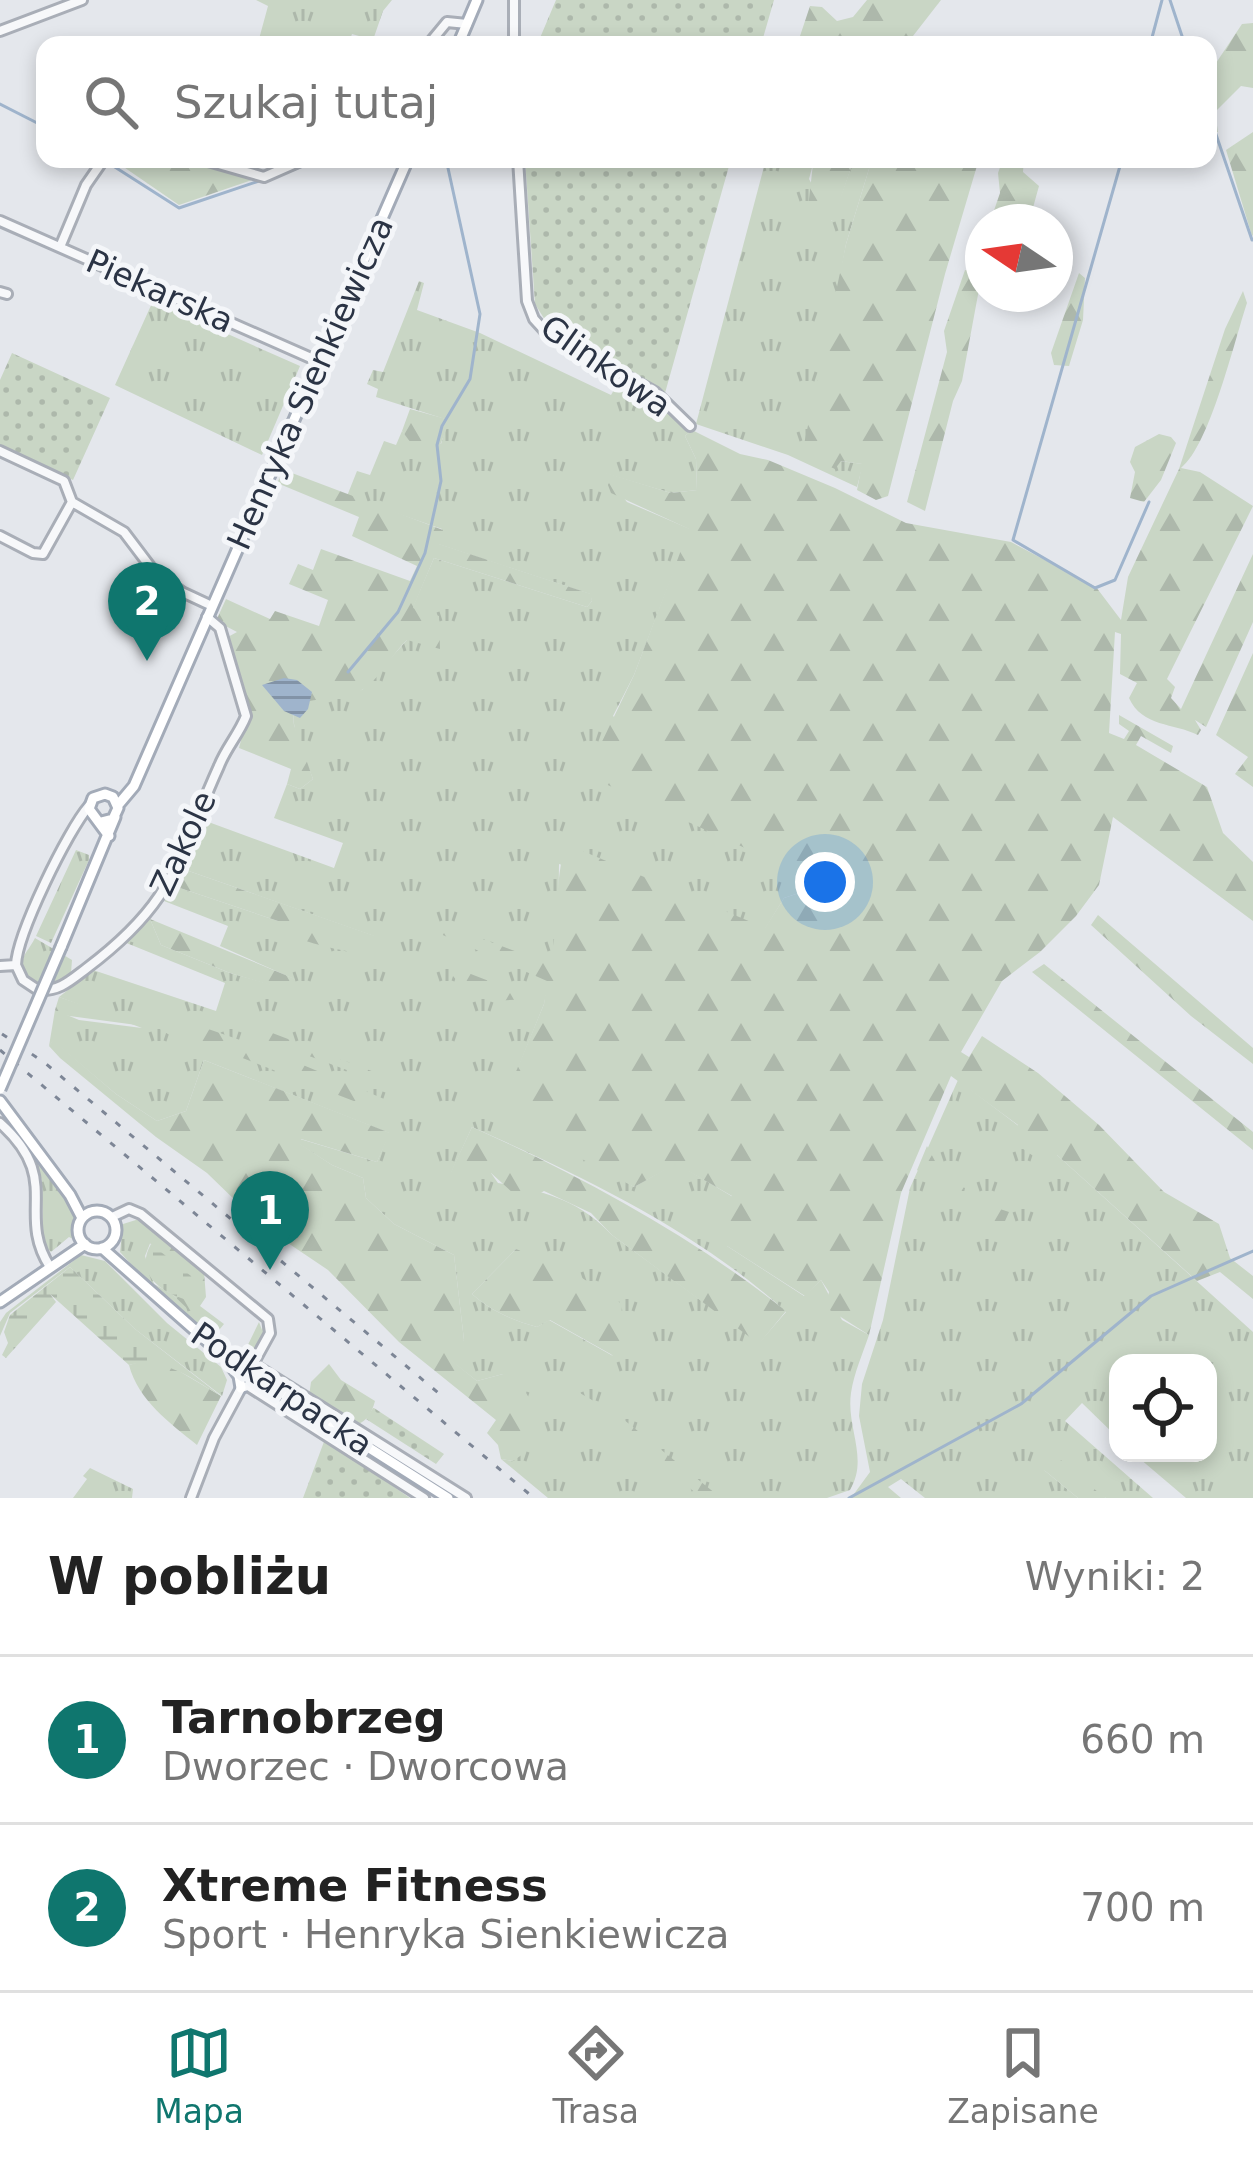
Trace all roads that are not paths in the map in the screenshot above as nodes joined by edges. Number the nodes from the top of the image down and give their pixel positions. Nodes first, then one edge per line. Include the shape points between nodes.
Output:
1 (82, 0) edge
2 (477, 0) edge
3 (514, 0) edge
4 (467, 24) junction
5 (0, 31) edge
6 (435, 36) edge
7 (462, 36) edge
8 (514, 36) edge
9 (98, 168) edge
10 (232, 168) edge
11 (284, 168) edge
12 (404, 168) edge
13 (519, 168) edge
14 (0, 221) edge
15 (59, 247) junction
16 (320, 362) junction
17 (690, 426) dead end
18 (0, 451) edge
19 (72, 502) junction
20 (0, 536) edge
21 (210, 611) junction
22 (138, 774) junction
23 (108, 794) junction
24 (89, 806) junction
25 (117, 811) junction
26 (79, 818) junction
27 (97, 820) junction
28 (109, 836) junction
29 (16, 965) junction
30 (0, 966) edge
31 (0, 1089) edge
32 (0, 1101) edge
33 (0, 1123) edge
34 (70, 1195) junction
35 (94, 1211) junction
36 (112, 1217) junction
37 (82, 1218) junction
38 (112, 1240) junction
39 (82, 1241) junction
40 (102, 1248) junction
41 (127, 1266) junction
42 (50, 1267) junction
43 (0, 1305) edge
44 (223, 1355) junction
45 (241, 1388) junction
46 (191, 1498) edge
47 (424, 1498) edge
48 (448, 1498) edge
49 (466, 1498) edge

1 - 5 street
2 - 4 main road
3 - 8 street
4 - 6 street via 447,22
4 - 7 main road
9 - 15 street
10 - 11 street via 264,177
12 - 16 main road, Henryka Sienkiewicza
13 - 17 street, Glinkowa via 534,319 655,392
14 - 15 street, Piekarska
15 - 16 street, Piekarska
16 - 21 main road, Henryka Sienkiewicza
18 - 19 street via 64,481
19 - 20 street via 43,554
19 - 21 street via 124,532 155,573
21 - 22 main road, Henryka Sienkiewicza
21 - 29 street, Zakole via 246,716 169,884 138,926 60,987 30,986
22 - 23 main road
22 - 25 main road, Henryka Sienkiewicza
23 - 24 main road
23 - 25 main road
24 - 26 street
24 - 27 main road
25 - 27 main road
25 - 28 main road, Henryka Sienkiewicza
26 - 27 street
26 - 29 street
27 - 28 main road
28 - 31 main road, Henryka Sienkiewicza, bridge
29 - 30 street
32 - 34 main road
33 - 42 street via 34,1168 38,1245
34 - 35 main road
34 - 37 main road
35 - 36 main road
35 - 37 main road
36 - 38 main road
36 - 49 street via 136,1211 268,1319 270,1333 253,1364
37 - 39 main road
38 - 40 main road
38 - 41 main road, Podkarpacka
39 - 40 main road
39 - 42 main road
40 - 41 main road, Podkarpacka
41 - 44 main road, Podkarpacka
42 - 43 main road
44 - 45 main road
44 - 48 main road, Podkarpacka
45 - 46 street
45 - 47 street

